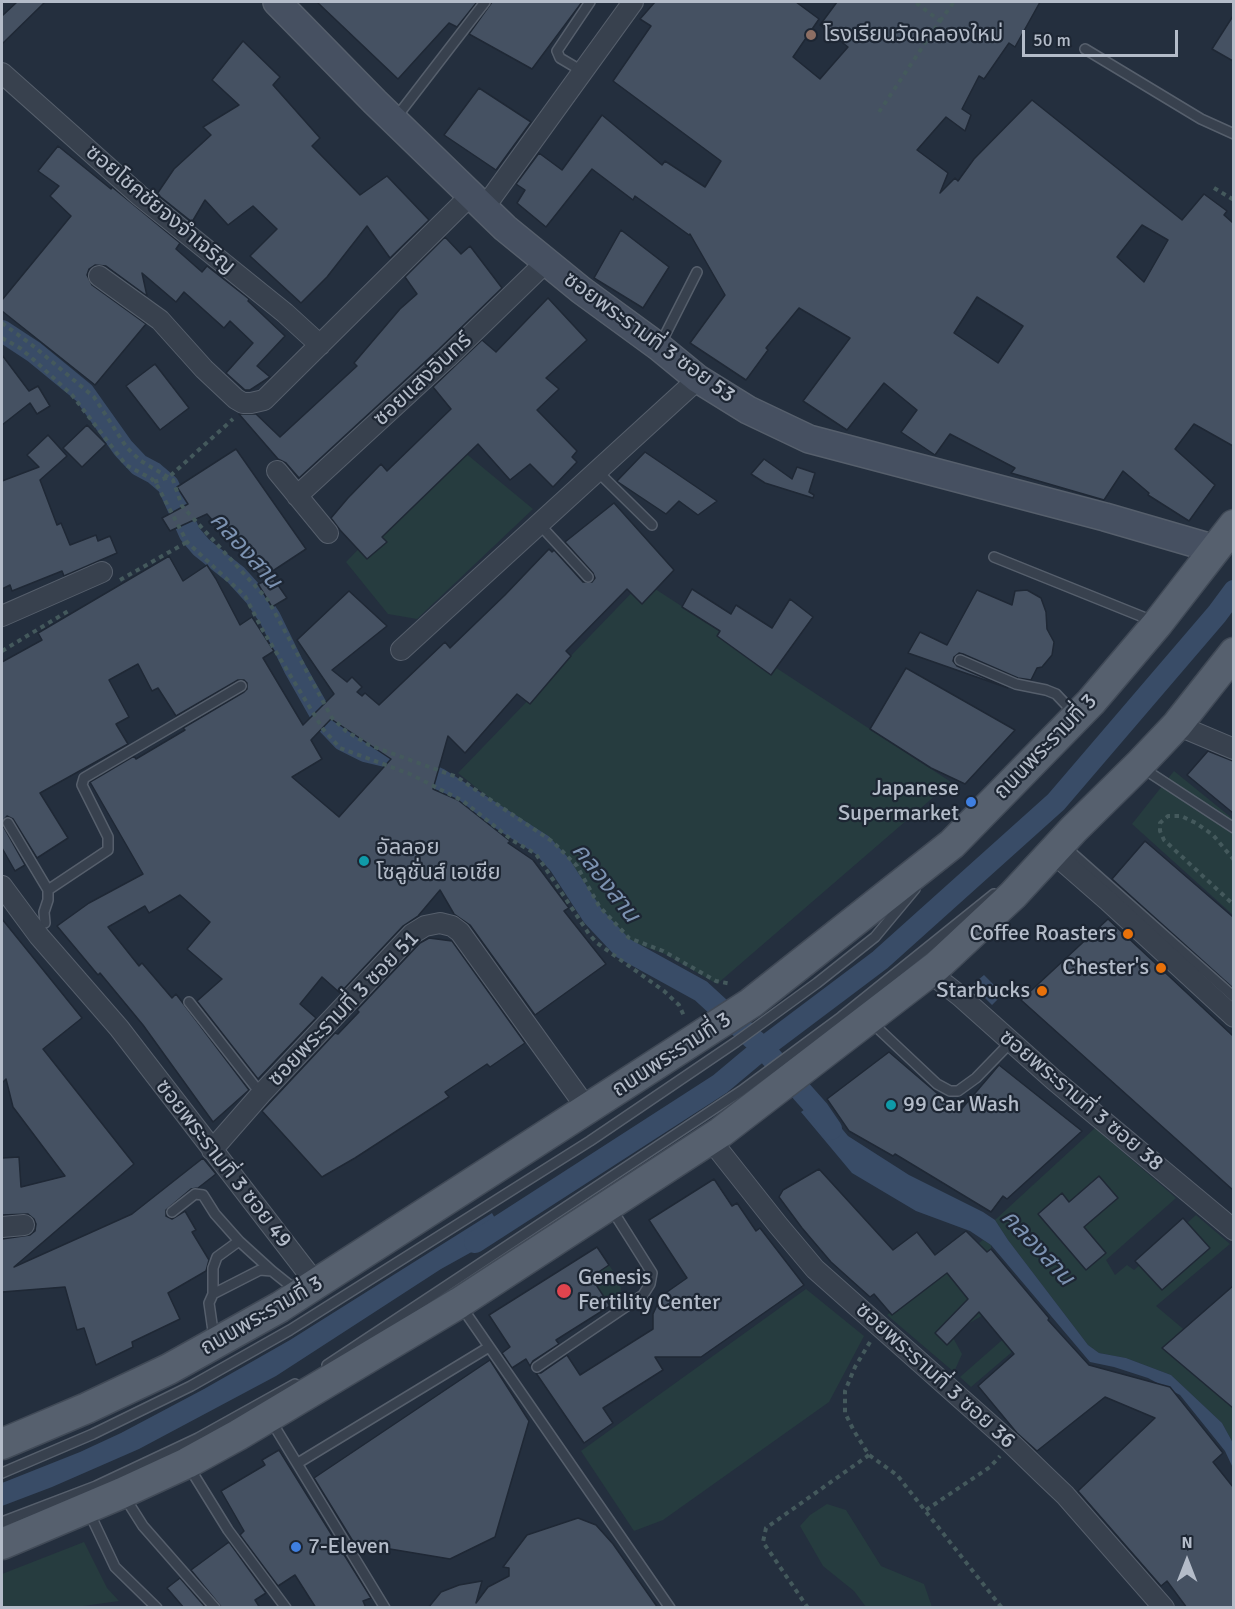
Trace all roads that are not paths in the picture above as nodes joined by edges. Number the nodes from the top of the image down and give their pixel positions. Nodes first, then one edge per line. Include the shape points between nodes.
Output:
1 (277, 2) edge
2 (485, 2) edge
3 (590, 2) edge
4 (633, 2) edge
5 (1085, 50) dead end
6 (582, 71) junction
7 (2, 73) edge
8 (394, 120) junction
9 (1233, 134) edge
10 (478, 201) junction
11 (546, 261) junction
12 (697, 272) dead end
13 (99, 276) dead end
14 (320, 345) junction
15 (659, 347) junction
16 (698, 379) junction
17 (277, 471) dead end
18 (598, 472) junction
19 (297, 496) junction
20 (540, 525) junction
21 (652, 525) dead end
22 (1233, 525) edge
23 (328, 533) dead end
24 (1215, 549) junction
25 (994, 557) dead end
26 (102, 572) dead end
27 (588, 577) dead end
28 (2, 616) edge
29 (1158, 623) junction
30 (401, 650) dead end
31 (1233, 653) edge
32 (960, 660) dead end
33 (241, 686) dead end
34 (1077, 716) junction
35 (1177, 725) junction
36 (1233, 749) edge
37 (1139, 765) junction
38 (8, 823) dead end
39 (1233, 828) edge
40 (1063, 842) junction
41 (1013, 879) dead end
42 (2, 886) edge
43 (1004, 886) dead end
44 (48, 890) junction
45 (45, 923) joint
46 (929, 972) junction
47 (1233, 997) edge
48 (189, 1002) dead end
49 (1233, 1017) edge
50 (868, 1019) junction
51 (724, 1036) junction
52 (1011, 1042) junction
53 (130, 1043) junction
54 (261, 1094) junction
55 (754, 1095) junction
56 (588, 1110) junction
57 (710, 1140) junction
58 (212, 1149) junction
59 (609, 1205) junction
60 (172, 1212) dead end
61 (24, 1225) dead end
62 (2, 1227) edge
63 (1233, 1230) edge
64 (239, 1241) junction
65 (272, 1271) junction
66 (309, 1290) junction
67 (213, 1294) junction
68 (459, 1303) junction
69 (215, 1344) junction
70 (489, 1347) junction
71 (537, 1367) dead end
72 (318, 1371) dead end
73 (308, 1377) dead end
74 (269, 1417) junction
75 (2, 1444) edge
76 (187, 1463) junction
77 (298, 1463) junction
78 (2, 1473) edge
79 (122, 1493) junction
80 (87, 1507) junction
81 (2, 1522) edge
82 (2, 1544) edge
83 (157, 1608) edge
84 (215, 1608) edge
85 (286, 1608) edge
86 (385, 1608) edge
87 (670, 1608) edge
88 (1164, 1608) edge

1 - 8 street, ซอยพระรามที่ 3 ซอย 53
2 - 8 lane
3 - 6 lane via 557,51 560,58
4 - 6 street
5 - 9 lane
6 - 10 street
7 - 14 street, ซอยโชคชัยจงจำเจริญ via 140,196
8 - 10 street, ซอยพระรามที่ 3 ซอย 53
10 - 11 street, ซอยพระรามที่ 3 ซอย 53
10 - 14 street
11 - 15 street, ซอยพระรามที่ 3 ซอย 53
11 - 19 street, ซอยแสงอินทร์
12 - 15 lane
13 - 14 street via 160,320 204,369 243,404 264,400
15 - 16 street, ซอยพระรามที่ 3 ซอย 53
16 - 18 street
16 - 24 street, ซอยพระรามที่ 3 ซอย 53 via 748,410 809,439
17 - 19 street
18 - 20 street
18 - 21 lane
19 - 23 street
20 - 27 lane
20 - 30 street
22 - 24 main road, ถนนพระรามที่ 3
24 - 29 main road, ถนนพระรามที่ 3
25 - 29 lane
26 - 28 street
29 - 34 main road, ถนนพระรามที่ 3
31 - 35 main road
32 - 34 lane via 1016,684 1056,694
33 - 44 lane via 84,778 82,785 108,837 108,850
34 - 51 main road, ถนนพระรามที่ 3 via 952,844 746,1005
35 - 36 street
35 - 37 main road
37 - 39 lane
37 - 40 main road
38 - 44 lane
40 - 41 lane
40 - 46 main road via 1013,895
40 - 47 lane
40 - 49 street via 1107,900
42 - 53 street, ซอยพระรามที่ 3 ซอย 49
43 - 55 lane via 842,1017 782,1060
44 - 45 lane
45 - 53 street, ซอยพระรามที่ 3 ซอย 49 via 128,1018 132,1028
46 - 50 main road
46 - 52 street, ซอยพระรามที่ 3 ซอย 38
48 - 54 lane
50 - 52 lane via 937,1084 950,1091 958,1091 975,1078
50 - 55 main road via 832,1047
51 - 56 main road, ถนนพระรามที่ 3
51 - 78 lane via 590,1140 290,1330 191,1386
52 - 63 street, ซอยพระรามที่ 3 ซอย 38
53 - 58 street, ซอยพระรามที่ 3 ซอย 49
54 - 56 street, ซอยพระรามที่ 3 ซอย 51 via 412,934 440,923 460,932
54 - 58 street, ซอยพระรามที่ 3 ซอย 51
55 - 57 main road
55 - 72 lane
56 - 66 main road, ถนนพระรามที่ 3
57 - 59 main road
57 - 88 street, ซอยพระรามที่ 3 ซอย 36 via 815,1269 1065,1495
58 - 66 street, ซอยพระรามที่ 3 ซอย 49
59 - 68 main road
59 - 71 lane via 652,1273 650,1284 643,1294
60 - 64 lane via 195,1194 203,1195
61 - 62 street
64 - 65 lane
64 - 67 lane via 217,1257
65 - 66 lane
65 - 67 lane via 260,1270
66 - 69 main road, ถนนพระรามที่ 3
67 - 69 lane via 209,1303
68 - 70 lane
68 - 74 main road
69 - 75 main road, ถนนพระรามที่ 3 via 87,1408
70 - 77 lane
70 - 87 lane
73 - 81 lane via 198,1438 96,1486
74 - 76 main road
74 - 77 lane
76 - 79 main road
76 - 85 lane via 228,1530
77 - 86 lane
79 - 80 main road
79 - 84 lane via 143,1526
80 - 82 main road
80 - 83 lane via 115,1567

